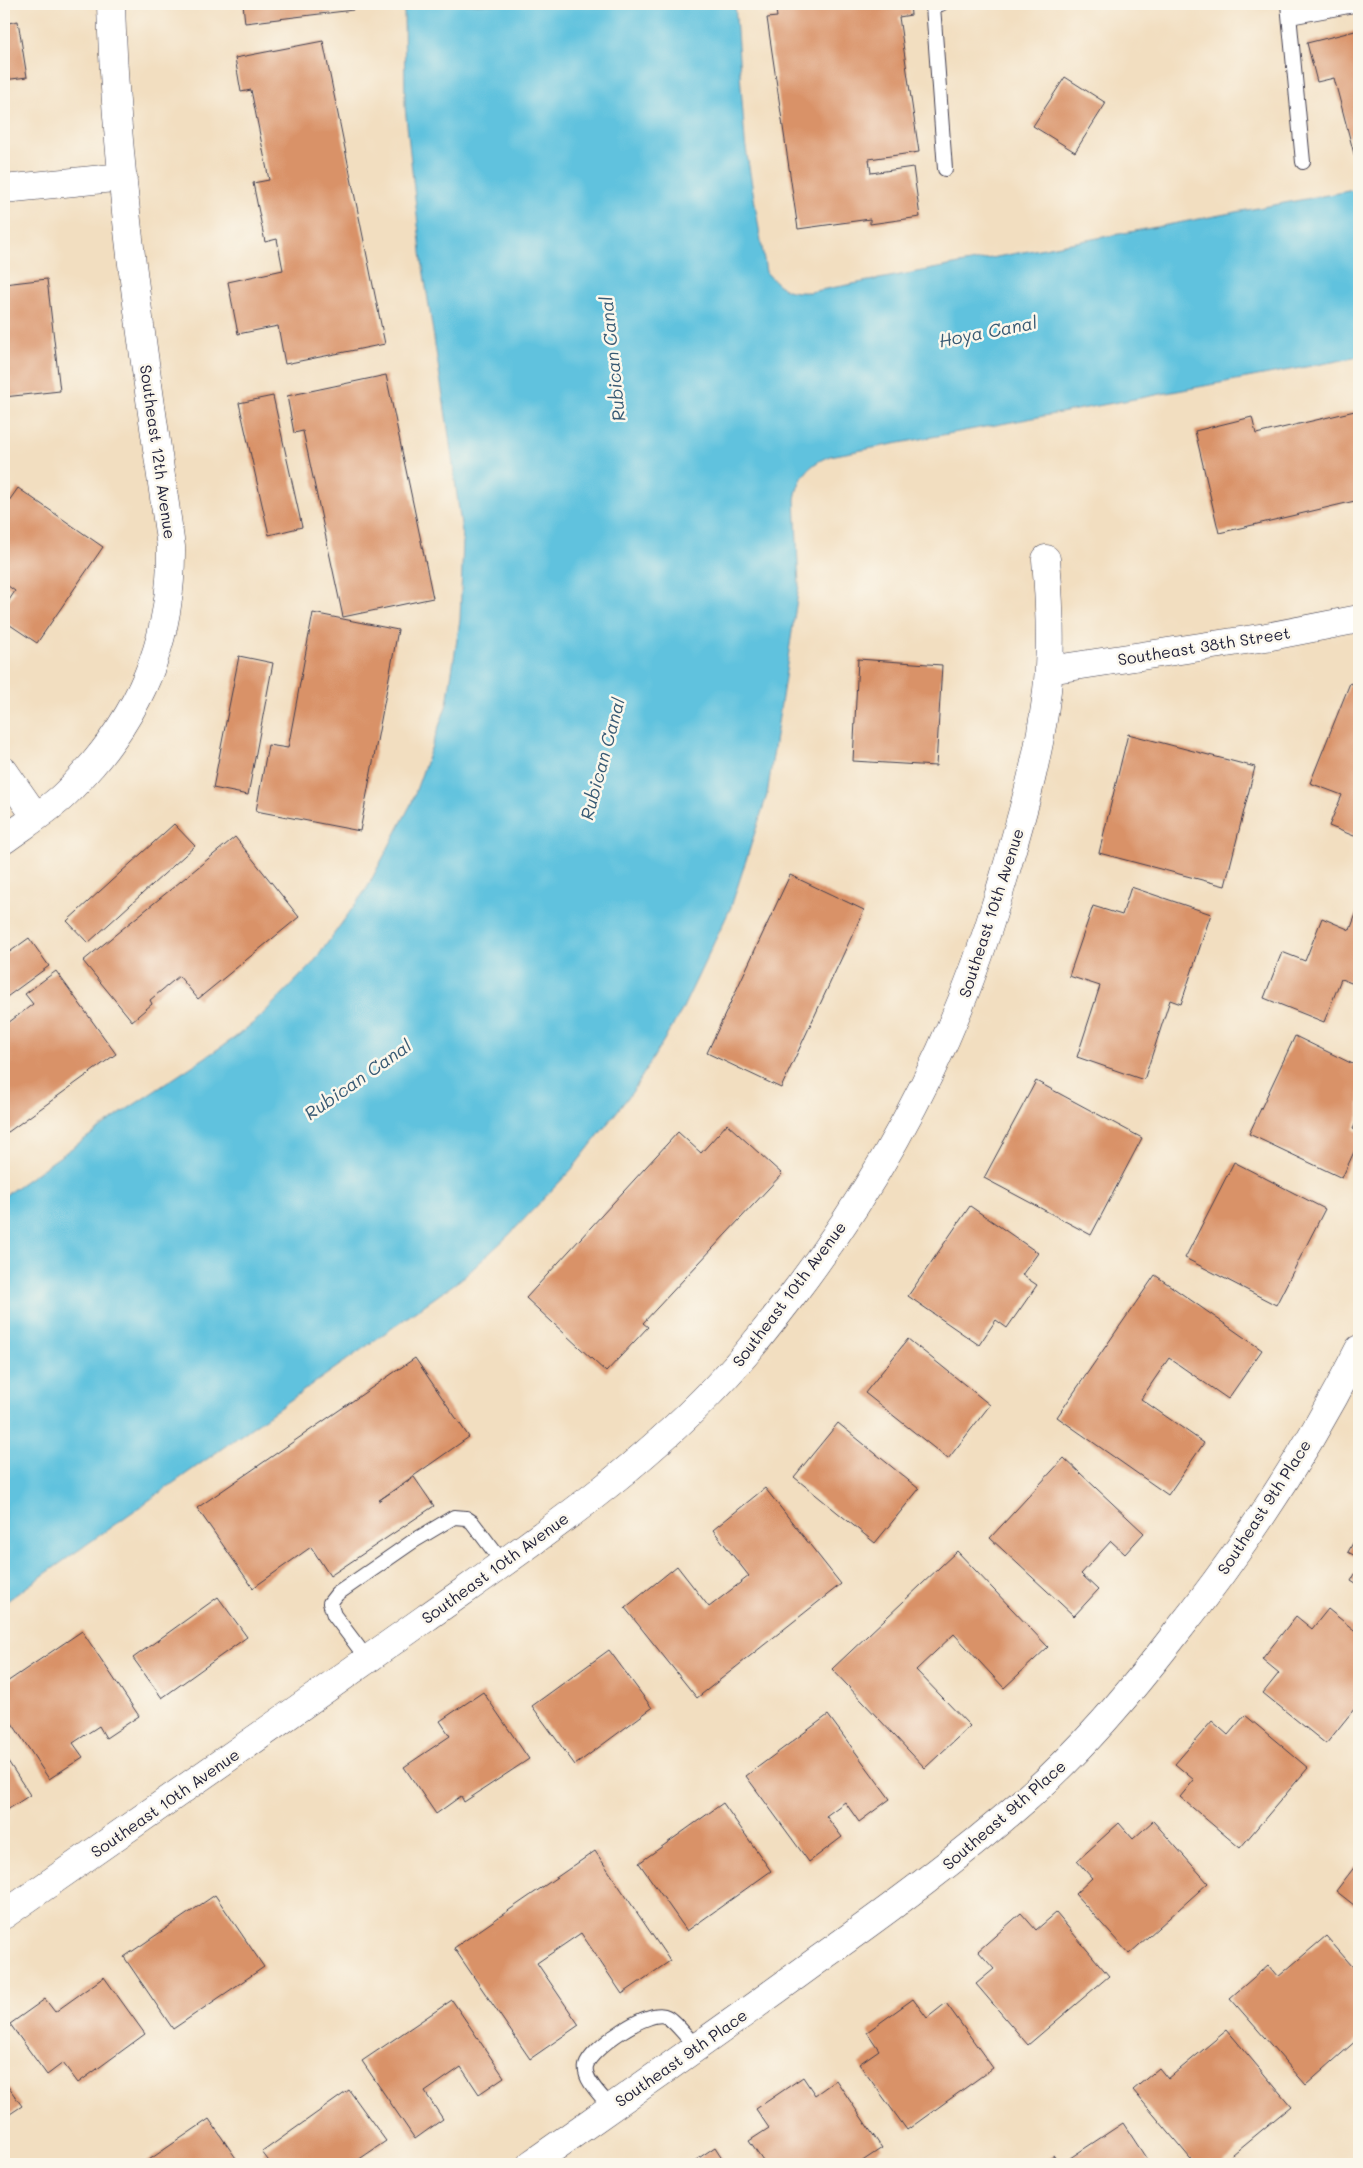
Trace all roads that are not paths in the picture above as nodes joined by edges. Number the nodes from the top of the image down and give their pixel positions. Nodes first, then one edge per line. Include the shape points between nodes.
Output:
1 (111, 4) edge
2 (1359, 4) edge
3 (936, 5) edge
4 (1289, 10) edge
5 (1303, 162) dead end
6 (945, 169) dead end
7 (123, 177) junction
8 (4, 189) edge
9 (1046, 559) dead end
10 (1359, 619) edge
11 (1049, 670) junction
12 (4, 772) edge
13 (36, 817) junction
14 (4, 840) edge
15 (1359, 1349) edge
16 (503, 1563) junction
17 (368, 1660) junction
18 (4, 1915) edge
19 (697, 2048) junction
20 (611, 2108) junction
21 (530, 2164) edge

1 - 7 street, Southeast 12th Avenue
2 - 4 lane
3 - 6 lane
4 - 5 lane
7 - 8 street
7 - 13 street, Southeast 12th Avenue via 171,547 168,607 154,663 128,717 106,748 63,796
9 - 11 street, Southeast 10th Avenue via 1050,604
10 - 11 street, Southeast 38th Street
11 - 16 street, Southeast 10th Avenue via 1040,736 1020,822 985,941 957,1015 923,1088 865,1190 817,1264 718,1386 624,1474
12 - 13 street
13 - 14 street, Southeast 12th Avenue
15 - 19 street, Southeast 9th Place via 1277,1492 1211,1590 1138,1682 1085,1742 1028,1798 935,1876
16 - 17 street, Southeast 10th Avenue
16 - 17 lane via 472,1522 466,1518 454,1518 412,1542 337,1594 330,1603 334,1616
17 - 18 street, Southeast 10th Avenue
19 - 20 street, Southeast 9th Place
19 - 20 lane via 668,2017 659,2015 644,2018 594,2051 586,2065 586,2075
20 - 21 street, Southeast 9th Place

